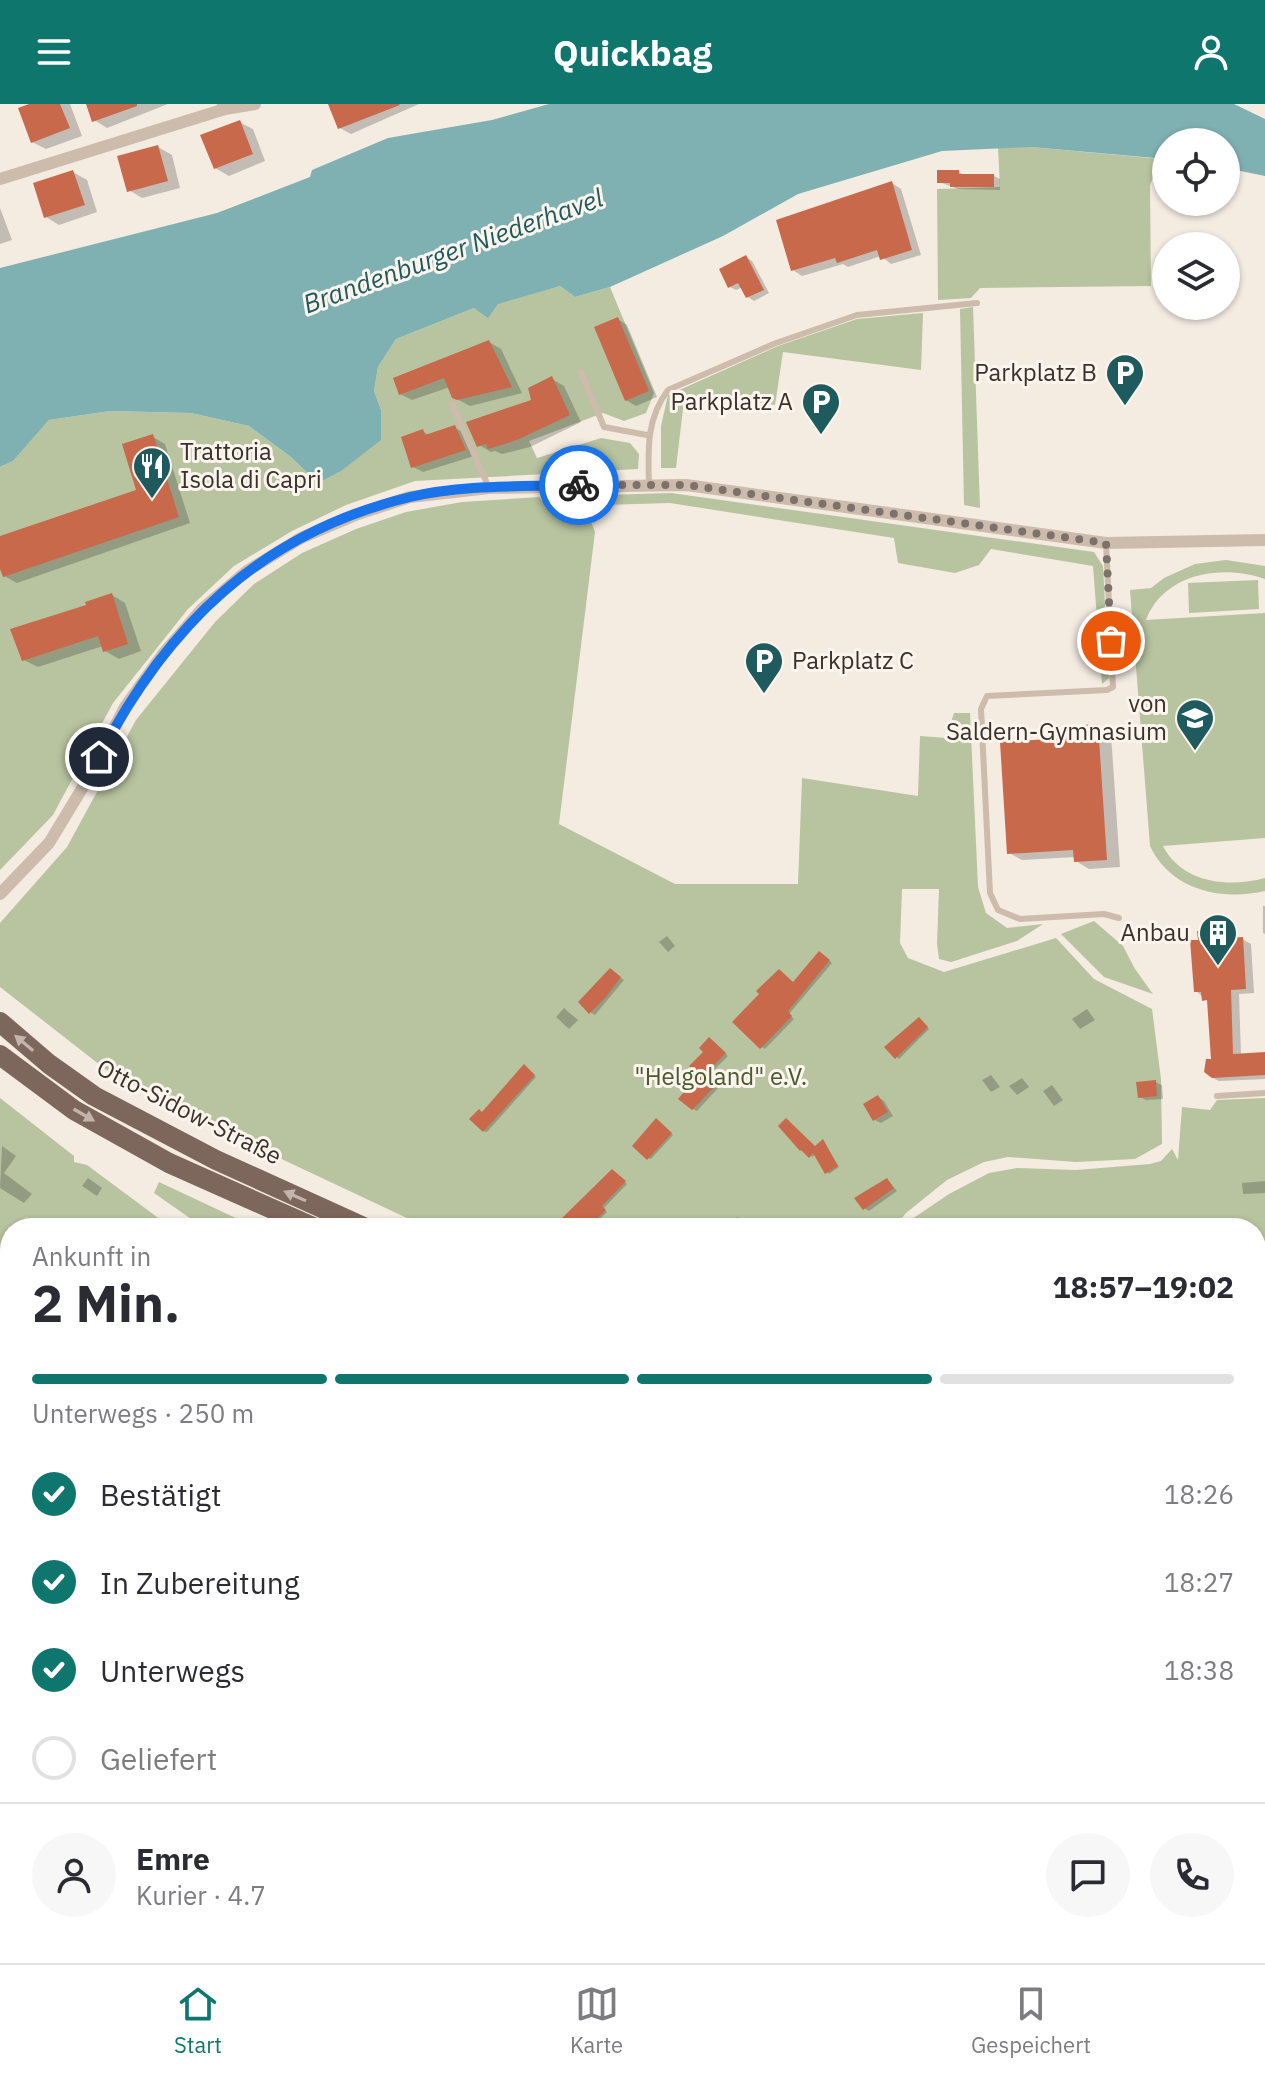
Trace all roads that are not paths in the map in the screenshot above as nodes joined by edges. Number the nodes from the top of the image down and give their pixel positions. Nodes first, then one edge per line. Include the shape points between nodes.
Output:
1 (255, 104) edge
2 (224, 106) edge
3 (0, 179) edge
4 (977, 303) dead end
5 (581, 372) dead end
6 (452, 404) dead end
7 (647, 435) junction
8 (649, 484) junction
9 (489, 488) junction
10 (1265, 540) edge
11 (1106, 543) junction
12 (0, 894) edge
13 (1119, 918) dead end
14 (0, 1022) edge
15 (0, 1055) edge
16 (1265, 1093) edge
17 (1217, 1096) dead end
18 (293, 1218) edge
19 (344, 1218) edge

1 - 2 street
2 - 3 street
4 - 7 lane via 857,315 776,343 668,390
5 - 7 lane via 604,427
6 - 9 lane
7 - 8 lane
8 - 9 street
8 - 11 street
9 - 12 street via 410,497 358,514 301,538 247,571 203,608 163,654 125,707 49,843
10 - 11 street
11 - 13 lane via 1113,687 987,696 981,709 990,893 998,910 1020,919 1104,914
19 -> 14 main road, Otto-Sidow-Straße via 94,1096
15 -> 18 main road, Otto-Sidow-Straße via 74,1110 169,1163
16 - 17 lane

